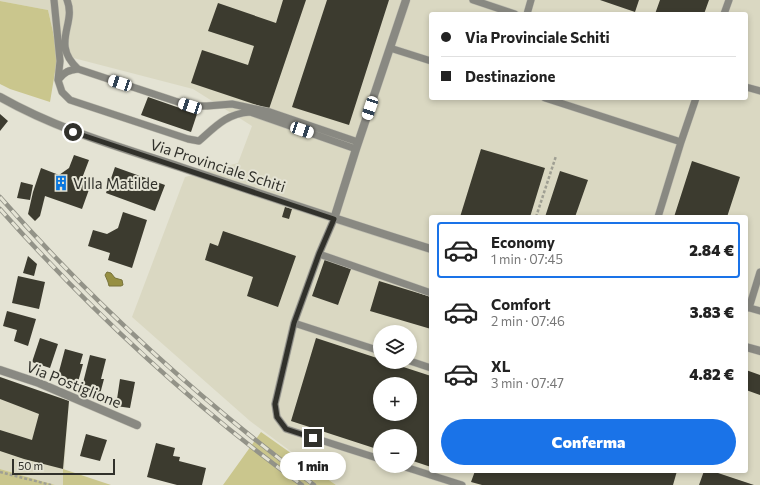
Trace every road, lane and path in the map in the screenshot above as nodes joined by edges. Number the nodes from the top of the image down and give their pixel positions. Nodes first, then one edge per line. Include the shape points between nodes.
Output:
1 (54, 0) edge
2 (67, 0) edge
3 (406, 0) edge
4 (474, 0) edge
5 (531, 0) edge
6 (729, 0) edge
7 (510, 12) edge
8 (528, 12) edge
9 (725, 12) edge
10 (390, 48) junction
11 (429, 60) edge
12 (78, 69) junction
13 (58, 80) junction
14 (748, 88) edge
15 (760, 91) edge
16 (0, 97) edge
17 (551, 100) edge
18 (695, 100) edge
19 (681, 142) junction
20 (357, 145) junction
21 (556, 156) dead end
22 (537, 215) edge
23 (659, 215) edge
24 (334, 219) junction
25 (429, 248) edge
26 (319, 254) junction
27 (760, 272) edge
28 (429, 292) edge
29 (748, 305) edge
30 (748, 308) edge
31 (760, 310) edge
32 (294, 323) junction
33 (748, 348) edge
34 (373, 349) edge
35 (760, 351) edge
36 (417, 363) edge
37 (429, 367) edge
38 (0, 370) edge
39 (138, 425) dead end
40 (373, 457) edge
41 (417, 471) edge
42 (0, 472) edge
43 (51, 485) edge
44 (462, 485) edge

1 - 13 lane via 60,61
2 - 12 lane via 70,8 65,36 66,52
3 - 10 street
4 - 7 lane
5 - 8 lane
6 - 9 lane
10 - 11 lane
10 - 20 street
12 - 13 lane via 64,73
12 - 20 lane via 190,106 232,104 270,112
13 - 20 lane via 62,92 70,100 188,139 200,141 221,122 237,113 250,112
14 - 15 lane
16 - 24 street, Via Provinciale Schiti via 73,132
17 - 19 lane
18 - 19 lane
19 - 23 lane
20 - 24 street
21 - 22 path
24 - 25 street, Via Provinciale Schiti
24 - 26 lane
26 - 28 lane
26 - 32 lane
27 - 29 lane
30 - 31 lane
32 - 34 lane
32 - 40 lane via 275,404 277,417 286,429
33 - 35 street
36 - 37 lane
38 - 39 street, Via Postiglione via 39,383
41 - 44 lane
42 - 43 path

